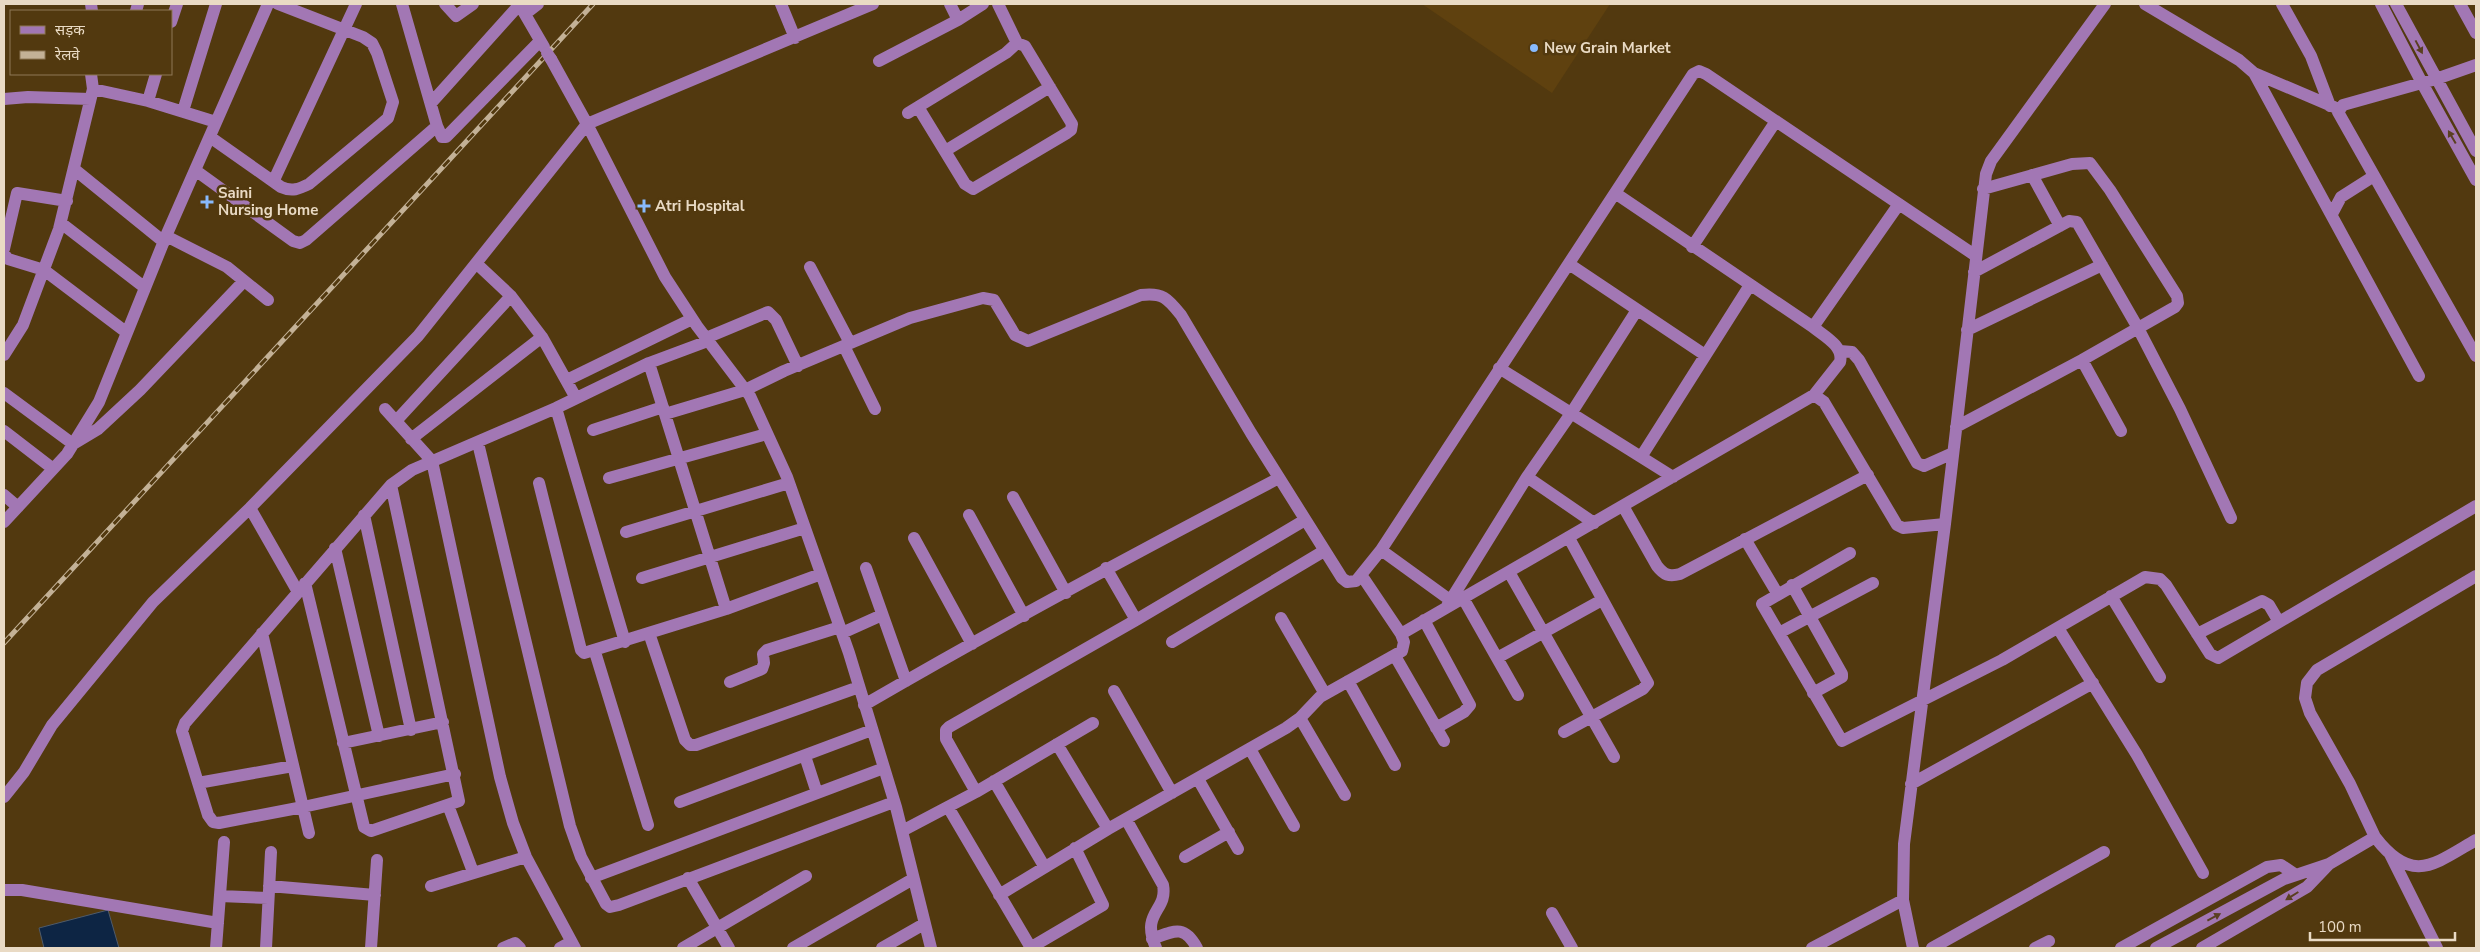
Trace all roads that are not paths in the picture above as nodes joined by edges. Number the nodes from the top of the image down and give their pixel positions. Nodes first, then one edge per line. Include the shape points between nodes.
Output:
1 (177, 4) edge
2 (216, 4) edge
3 (268, 4) edge
4 (278, 4) edge
5 (356, 4) edge
6 (402, 4) edge
7 (445, 4) edge
8 (473, 4) edge
9 (538, 4) edge
10 (781, 4) edge
11 (950, 4) edge
12 (983, 4) edge
13 (998, 4) edge
14 (2105, 4) edge
15 (2145, 4) edge
16 (2282, 4) edge
17 (2381, 4) edge
18 (2396, 4) edge
19 (2460, 4) edge
20 (865, 6) edge
21 (521, 7) edge
22 (172, 19) edge
23 (958, 20) junction
24 (344, 30) junction
25 (2476, 33) edge
26 (794, 38) junction
27 (540, 41) junction
28 (1017, 44) junction
29 (879, 61) dead end
30 (2476, 65) edge
31 (2254, 73) junction
32 (91, 75) edge
33 (156, 75) edge
34 (2436, 79) junction
35 (2422, 83) junction
36 (1050, 87) junction
37 (92, 94) junction
38 (4, 99) edge
39 (148, 101) junction
40 (432, 102) junction
41 (2334, 107) junction
42 (183, 111) junction
43 (1776, 121) junction
44 (216, 122) junction
45 (587, 124) junction
46 (437, 126) junction
47 (210, 137) junction
48 (945, 151) junction
49 (2476, 151) edge
50 (74, 169) junction
51 (195, 170) junction
52 (2032, 175) junction
53 (2374, 176) junction
54 (274, 180) junction
55 (2476, 180) edge
56 (1983, 189) junction
57 (1615, 193) junction
58 (67, 201) junction
59 (1899, 204) junction
60 (2332, 214) junction
61 (61, 223) junction
62 (2060, 226) junction
63 (165, 239) junction
64 (1692, 246) junction
65 (4, 250) edge
66 (4, 254) edge
67 (1976, 256) junction
68 (477, 264) junction
69 (1568, 264) junction
70 (2102, 265) junction
71 (810, 266) dead end
72 (44, 270) junction
73 (1974, 272) junction
74 (244, 281) junction
75 (1750, 285) junction
76 (144, 287) junction
77 (511, 296) junction
78 (268, 300) dead end
79 (1637, 310) junction
80 (692, 319) junction
81 (1813, 327) junction
82 (2138, 328) junction
83 (1967, 330) junction
84 (126, 332) junction
85 (542, 337) junction
86 (707, 339) junction
87 (847, 344) junction
88 (1840, 351) junction
89 (5, 352) edge
90 (1705, 355) junction
91 (2476, 356) edge
92 (2082, 360) junction
93 (649, 363) junction
94 (798, 366) junction
95 (1499, 368) junction
96 (2419, 376) dead end
97 (567, 380) junction
98 (745, 390) junction
99 (4, 393) edge
100 (1814, 395) junction
101 (576, 398) junction
102 (556, 408) junction
103 (384, 409) dead end
104 (875, 409) dead end
105 (664, 411) junction
106 (1572, 412) junction
107 (396, 421) junction
108 (1956, 427) junction
109 (592, 430) dead end
110 (4, 431) edge
111 (2121, 431) dead end
112 (767, 434) junction
113 (412, 439) junction
114 (478, 442) junction
115 (73, 444) junction
116 (1953, 454) junction
117 (1641, 457) junction
118 (679, 459) junction
119 (432, 461) junction
120 (52, 468) junction
121 (1868, 475) junction
122 (1527, 477) junction
123 (1673, 477) junction
124 (609, 478) dead end
125 (1278, 478) junction
126 (539, 483) dead end
127 (789, 483) junction
128 (391, 485) junction
129 (4, 495) edge
130 (1013, 497) dead end
131 (1623, 506) junction
132 (2476, 506) edge
133 (18, 507) junction
134 (250, 508) junction
135 (695, 512) junction
136 (364, 515) junction
137 (969, 515) dead end
138 (2231, 518) dead end
139 (1304, 520) junction
140 (4, 522) edge
141 (1594, 523) junction
142 (1945, 524) junction
143 (805, 528) junction
144 (626, 532) dead end
145 (914, 538) dead end
146 (1569, 538) junction
147 (1745, 539) junction
148 (336, 548) junction
149 (1381, 550) junction
150 (1324, 552) junction
151 (1850, 553) dead end
152 (709, 557) junction
153 (866, 568) dead end
154 (1106, 568) junction
155 (1509, 572) junction
156 (821, 574) junction
157 (1362, 576) junction
158 (2476, 576) edge
159 (642, 578) dead end
160 (1873, 583) dead end
161 (1792, 585) junction
162 (301, 588) junction
163 (1066, 593) junction
164 (1777, 593) junction
165 (2111, 596) junction
166 (1602, 600) junction
167 (1453, 601) junction
168 (726, 609) junction
169 (882, 615) junction
170 (1024, 616) junction
171 (1811, 616) junction
172 (1282, 618) dead end
173 (1136, 620) junction
174 (1424, 620) junction
175 (2279, 622) junction
176 (2058, 628) junction
177 (841, 630) junction
178 (1545, 632) junction
179 (262, 633) junction
180 (1779, 633) junction
181 (649, 634) junction
182 (1401, 634) junction
183 (2197, 634) junction
184 (624, 642) junction
185 (1172, 642) dead end
186 (972, 644) junction
187 (595, 652) junction
188 (1395, 656) junction
189 (1497, 658) junction
190 (2160, 677) dead end
191 (906, 681) junction
192 (1348, 681) junction
193 (730, 682) dead end
194 (2092, 683) junction
195 (859, 687) junction
196 (1114, 691) dead end
197 (1813, 693) junction
198 (1325, 694) junction
199 (1518, 695) dead end
200 (1921, 702) junction
201 (864, 705) junction
202 (1592, 717) junction
203 (1300, 718) junction
204 (443, 722) junction
205 (1093, 723) dead end
206 (1436, 728) junction
207 (411, 730) junction
208 (872, 730) junction
209 (1564, 732) dead end
210 (379, 736) junction
211 (1444, 741) dead end
212 (344, 743) junction
213 (1057, 744) junction
214 (1250, 749) junction
215 (804, 756) junction
216 (1614, 757) dead end
217 (1395, 765) dead end
218 (293, 766) junction
219 (884, 768) junction
220 (455, 774) junction
221 (1198, 779) junction
222 (994, 781) junction
223 (198, 782) junction
224 (1911, 784) junction
225 (976, 792) junction
226 (817, 793) junction
227 (1172, 793) junction
228 (1345, 795) dead end
229 (356, 796) junction
230 (4, 797) edge
231 (680, 802) dead end
232 (894, 802) junction
233 (448, 805) junction
234 (303, 807) junction
235 (948, 808) junction
236 (1126, 819) junction
237 (648, 825) dead end
238 (1294, 826) dead end
239 (1108, 829) junction
240 (902, 832) junction
241 (1229, 832) junction
242 (309, 834) dead end
243 (2375, 837) junction
244 (2476, 840) edge
245 (224, 842) dead end
246 (1075, 848) junction
247 (1238, 849) dead end
248 (271, 852) dead end
249 (2104, 852) dead end
250 (2390, 854) junction
251 (526, 857) junction
252 (1186, 858) dead end
253 (377, 860) dead end
254 (2329, 864) junction
255 (1044, 866) junction
256 (473, 872) junction
257 (2203, 873) dead end
258 (2296, 875) junction
259 (806, 876) dead end
260 (591, 878) junction
261 (688, 878) junction
262 (913, 879) junction
263 (431, 886) dead end
264 (4, 890) edge
265 (269, 892) junction
266 (374, 894) junction
267 (999, 894) junction
268 (220, 896) junction
269 (1903, 900) junction
270 (1552, 913) dead end
271 (218, 922) junction
272 (924, 924) junction
273 (2196, 926) junction
274 (718, 929) junction
275 (2049, 941) dead end
276 (1154, 944) edge
277 (573, 945) edge
278 (2207, 947) edge
279 (216, 948) edge
280 (266, 948) edge
281 (371, 948) edge
282 (502, 948) edge
283 (520, 948) edge
284 (560, 948) edge
285 (683, 948) edge
286 (729, 948) edge
287 (792, 948) edge
288 (882, 948) edge
289 (931, 948) edge
290 (1030, 948) edge
291 (1197, 948) edge
292 (1572, 948) edge
293 (1812, 948) edge
294 (1913, 948) edge
295 (1932, 948) edge
296 (2035, 948) edge
297 (2121, 948) edge
298 (2156, 948) edge
299 (2437, 948) edge

1 - 22 street
2 - 42 street
3 - 44 street
4 - 24 street
5 - 24 street
6 - 40 street
7 - 8 street via 456,16
9 - 21 street
10 - 26 street
11 - 23 street
12 - 23 street
13 - 28 street
14 - 56 street via 1991,161
15 - 31 street via 2239,60
16 - 41 street
17 - 35 street
18 -> 34 street
19 - 25 street
20 - 26 street
21 - 27 street
21 - 40 street
23 - 29 street
24 - 54 street
24 - 54 street via 372,43 393,102 392,111 309,184 288,190
26 - 45 street
27 - 45 street, bridge
27 - 46 street via 446,137 442,137
28 - 36 street via 1026,46
28 - 48 street via 913,110
30 - 34 street
31 - 41 street
31 - 60 street
32 - 37 street
33 - 39 street
34 - 35 street
34 - 49 street
35 - 41 street
55 -> 35 street
36 - 48 street
36 - 48 street via 1072,124 1071,130 973,188 965,184
37 - 38 street
37 - 39 street
37 - 50 street
39 - 42 street
40 - 46 street
41 - 53 street
42 - 44 street
43 - 57 street via 1698,71 1688,79
43 - 59 street
43 - 64 street
44 - 47 street
45 - 68 street
45 - 80 street via 665,277
46 - 51 street via 300,243
47 - 51 street
47 - 54 street
50 - 58 street
50 - 63 street
51 - 63 street
52 - 56 street
52 - 62 street
52 - 82 street via 2072,164 2090,163 2110,190 2177,296 2175,307
53 - 60 street via 2340,198
53 - 91 street
56 - 67 street
57 - 64 street
57 - 69 street
58 - 61 street
58 - 65 street via 17,193
59 - 67 street
59 - 81 street
60 - 96 street
61 - 72 street
61 - 76 street
62 - 70 street via 2069,221 2077,222
62 - 73 street
63 - 74 street via 227,267
63 - 76 street
64 - 75 street
66 - 72 street via 8,259
67 - 73 street
68 - 77 street
68 - 134 street via 418,336
69 - 79 street
69 - 95 street
70 - 82 street
70 - 83 street
71 - 87 street
72 - 84 street
72 - 89 street via 23,325
73 - 83 street
74 - 78 street
74 - 115 street via 140,390 98,429
75 - 81 street
75 - 90 street
76 - 84 street
77 - 85 street
77 - 107 street
79 - 90 street
79 - 106 street
80 - 86 street
80 - 97 street
81 - 88 street
82 - 92 street
82 - 138 street
83 - 108 street
84 - 115 street via 98,402
85 - 97 street
85 - 113 street
86 - 93 street
86 - 94 street via 768,312 776,320
86 - 98 street
87 - 94 street
87 - 104 street
87 - 125 street via 919,316 989,298 994,300 1015,334 1028,342 1141,295 1155,293 1169,300 1181,315
88 - 100 street via 1836,369
88 - 116 street via 1852,352 1859,360 1917,463 1924,466
90 - 117 street
92 - 108 street
92 - 111 street
93 - 101 street
93 - 105 street
94 - 98 street
95 - 106 street
95 - 149 street
97 - 101 street
98 - 105 street
98 - 112 street
99 - 115 street
100 - 121 street via 1824,402
100 - 123 street
101 - 102 street
102 - 114 street
102 - 184 street
103 - 107 street
105 - 109 street
105 - 118 street
106 - 117 street
106 - 122 street
107 - 113 street
108 - 116 street
110 - 120 street
112 - 118 street
112 - 127 street
113 - 119 street
114 - 119 street
114 - 260 street via 570,826
115 - 120 street
116 - 142 street
117 - 123 street
118 - 124 street
118 - 135 street
119 - 128 street
119 - 251 street via 500,777
120 - 133 street
121 - 142 street via 1897,525 1903,528
121 - 147 street
122 - 141 street
122 - 167 street
123 - 131 street
125 - 139 street
125 - 154 street
126 - 187 street via 581,650 588,654
127 - 135 street
127 - 143 street
128 - 136 street
128 - 204 street
129 - 133 street
130 - 163 street
131 - 141 street
131 - 147 street via 1664,574 1671,576
132 - 175 street
133 - 140 street
134 - 162 street
134 - 230 street via 153,602 52,724 24,772
135 - 144 street
135 - 152 street
136 - 148 street
136 - 207 street
137 - 170 street
139 - 150 street
139 - 173 street
141 - 146 street
142 - 200 street
143 - 152 street
143 - 156 street
145 - 186 street
146 - 155 street
146 - 166 street
147 - 164 street
148 - 162 street
148 - 210 street
149 - 157 street
149 - 167 street
150 - 157 street via 1347,582
150 - 185 street
151 - 161 street
152 - 159 street
152 - 168 street
153 - 169 street
154 - 163 street
154 - 173 street
155 - 167 street
155 - 178 street
156 - 168 street
156 - 177 street
157 - 182 street
158 - 243 street via 2318,670 2307,682 2305,698 2310,713
160 - 171 street
161 - 164 street
161 - 171 street
162 - 179 street
162 - 212 street
163 - 170 street
164 - 180 street via 1762,604
165 - 176 street
165 - 183 street via 2144,577 2160,579
165 - 190 street
166 - 178 street
166 - 202 street via 1648,683 1643,689
167 - 174 street
167 - 189 street
168 - 181 street
169 - 177 street
169 - 191 street
170 - 186 street
171 - 180 street
171 - 197 street via 1842,674 1838,680
172 - 198 street
173 - 225 street via 946,730 946,739
174 - 182 street
174 - 206 street via 1470,705
175 - 183 street via 2269,605 2262,601
175 - 183 street via 2218,658 2210,654
176 - 194 street
176 - 200 street
177 - 193 street via 767,650 763,654 762,669
177 - 195 street
178 - 189 street
178 - 202 street
179 - 218 street
179 - 223 street via 185,723 182,739
180 - 197 street
181 - 184 street
181 - 195 street via 685,740 690,745
182 - 188 street via 1405,647
184 - 187 street
186 - 191 street
187 - 237 street
188 - 192 street
188 - 206 street
189 - 199 street
191 - 201 street
192 - 198 street
192 - 217 street
194 - 224 street
194 - 257 street via 2137,755
195 - 201 street
196 - 227 street
197 - 200 street via 1842,741
198 - 203 street
200 - 224 street
201 - 208 street
202 - 209 street
202 - 216 street
203 - 214 street
203 - 228 street
204 - 207 street
204 - 220 street
205 - 213 street
206 - 211 street
207 - 210 street
208 - 215 street
208 - 219 street
210 - 212 street
212 - 229 street
213 - 222 street
213 - 239 street
214 - 221 street
214 - 238 street
215 - 226 street
215 - 231 street
218 - 223 street
218 - 234 street
219 - 226 street
219 - 232 street
220 - 229 street
220 - 233 street via 459,801
221 - 227 street
221 - 241 street
222 - 225 street
222 - 255 street
223 - 234 street via 208,816 213,822
224 - 269 street via 1904,844
225 - 235 street
226 - 260 street
227 - 236 street
229 - 233 street via 367,831
229 - 234 street
232 - 240 street
232 - 261 street
233 - 256 street
234 - 242 street
235 - 240 street
235 - 267 street
236 - 239 street
236 - 276 street via 1164,885 1165,894 1150,926
239 - 246 street
240 - 262 street
241 - 247 street
241 - 252 street
243 - 250 street
243 - 254 street
244 - 250 street via 2426,867 2404,863
245 - 268 street
246 - 255 street
246 - 290 street via 1103,904
248 - 265 street
249 - 295 street
250 - 299 street
251 - 256 street
251 - 277 street
253 - 266 street
254 - 258 street
254 -> 278 street via 2307,887
255 - 267 street
256 - 263 street
273 -> 258 street
258 - 297 street via 2281,865 2267,866
259 - 274 street
260 - 261 street via 606,904 615,907
261 - 274 street
262 - 272 street
262 - 287 street
264 - 271 street via 25,890
265 - 266 street
265 - 268 street
265 - 280 street
266 - 281 street
267 - 290 street
268 - 271 street
269 - 293 street
269 - 294 street
270 - 292 street
271 - 279 street
272 - 288 street
272 - 289 street
273 - 278 street
273 - 298 street
274 - 285 street
274 - 286 street
275 - 296 street
276 - 291 street via 1177,930 1189,936
277 - 284 street
282 - 283 street via 516,943

